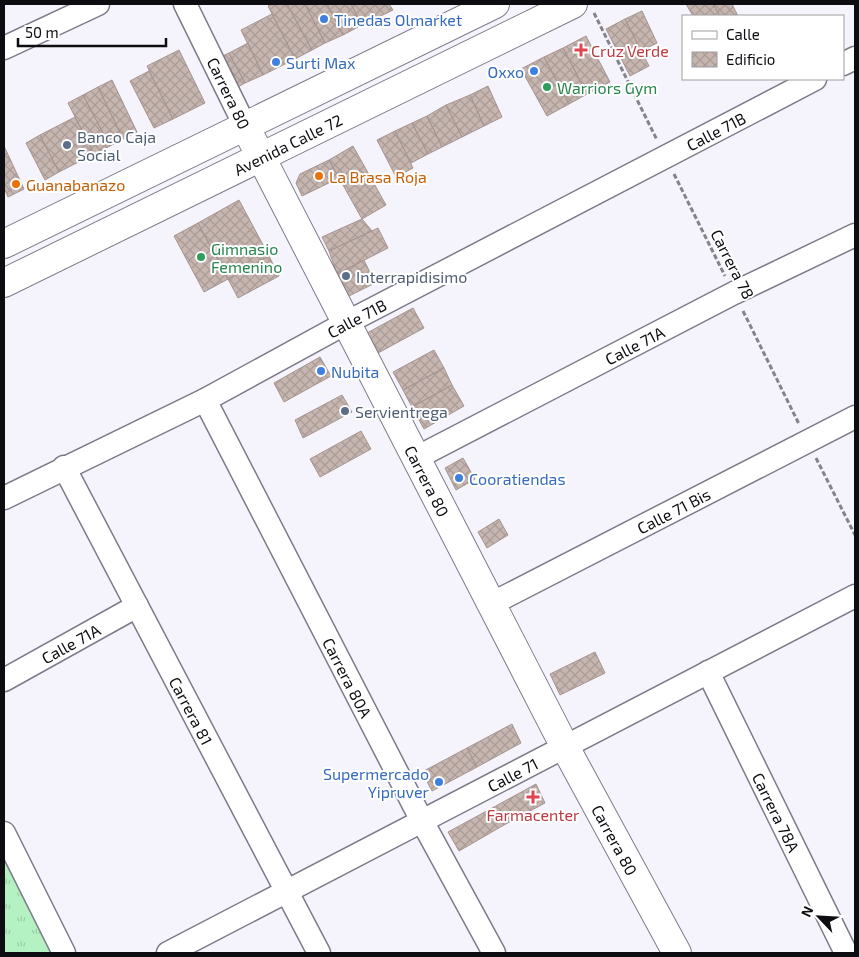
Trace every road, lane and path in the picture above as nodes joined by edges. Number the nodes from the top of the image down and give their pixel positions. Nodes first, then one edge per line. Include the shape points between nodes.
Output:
1 (98, 4) edge
2 (185, 4) edge
3 (495, 4) edge
4 (582, 7) edge
5 (4, 48) edge
6 (813, 80) edge
7 (245, 126) junction
8 (665, 155) junction
9 (260, 157) junction
10 (855, 235) edge
11 (4, 244) edge
12 (4, 283) edge
13 (734, 293) junction
14 (346, 323) junction
15 (205, 400) junction
16 (855, 417) edge
17 (808, 441) junction
18 (416, 458) junction
19 (64, 467) junction
20 (4, 498) edge
21 (855, 535) edge
22 (855, 596) edge
23 (491, 604) junction
24 (137, 606) junction
25 (708, 672) junction
26 (4, 680) edge
27 (565, 746) junction
28 (422, 821) junction
29 (4, 833) edge
30 (287, 891) junction
31 (64, 953) edge
32 (168, 953) edge
33 (319, 953) edge
34 (494, 953) edge
35 (677, 953) edge
36 (846, 953) edge

1 - 5 street
2 - 7 street, Carrera 80
3 - 7 main road
4 - 8 path, Carrera 78
4 - 9 main road, Avenida Calle 72
6 - 8 street, Calle 71B
7 - 9 main road, Carrera 80
7 - 11 main road
8 - 13 path, Carrera 78
8 - 14 street, Calle 71B
9 - 12 main road, Avenida Calle 72
9 - 14 main road, Carrera 80
10 - 13 street, Calle 71A
13 - 17 path, Carrera 78
13 - 18 street, Calle 71A
14 - 15 street, Calle 71B
14 - 18 main road, Carrera 80
15 - 19 street, Calle 71B
15 - 28 street, Carrera 80A
16 - 17 street, Calle 71 Bis
17 - 21 path, Carrera 78
17 - 23 street, Calle 71 Bis
18 - 23 main road, Carrera 80
19 - 20 street, Calle 71B
19 - 24 street, Carrera 81
22 - 25 street, Calle 71
23 - 27 main road, Carrera 80
24 - 26 street, Calle 71A
24 - 30 street, Carrera 81
25 - 27 street, Calle 71
25 - 36 street, Carrera 78A
27 - 28 street, Calle 71
27 - 35 main road, Carrera 80
28 - 30 street, Calle 71
28 - 34 street, Carrera 80A
29 - 31 street
30 - 32 street, Calle 71
30 - 33 street, Carrera 81

